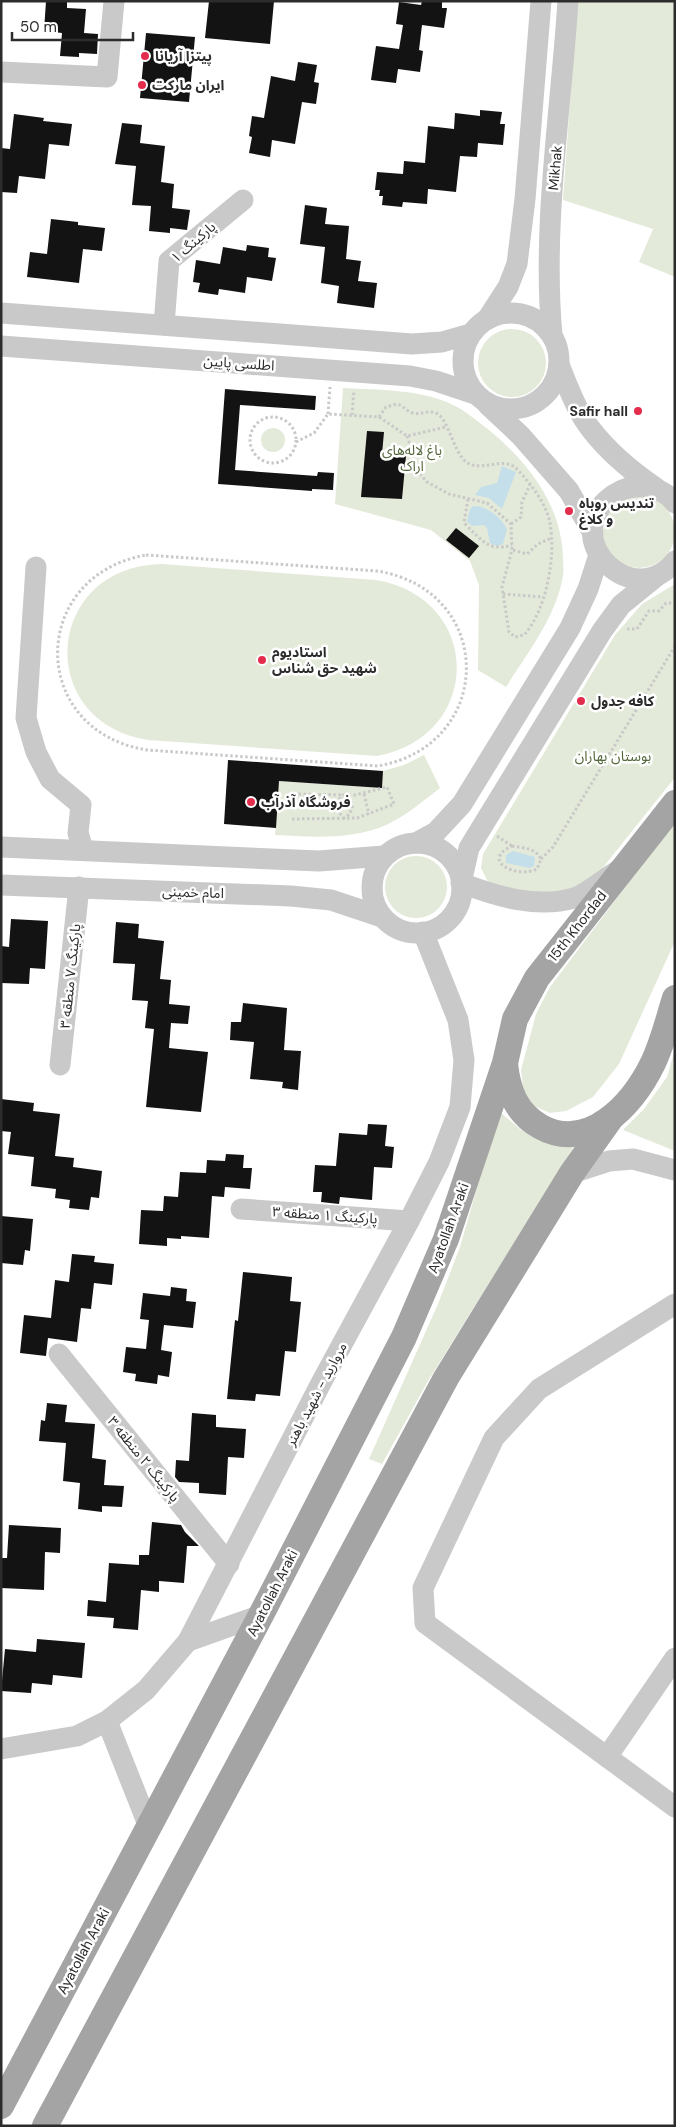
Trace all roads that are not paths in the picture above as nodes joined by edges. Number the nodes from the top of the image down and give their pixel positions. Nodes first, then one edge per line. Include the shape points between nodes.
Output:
1 (114, 1) edge
2 (540, 1) edge
3 (568, 1) edge
4 (1, 72) edge
5 (243, 200) dead end
6 (1, 313) edge
7 (488, 318) junction
8 (164, 325) junction
9 (206, 329) junction
10 (470, 334) junction
11 (552, 335) junction
12 (1, 346) edge
13 (205, 361) junction
14 (559, 366) junction
15 (481, 399) junction
16 (658, 490) junction
17 (675, 503) edge
18 (593, 533) junction
19 (600, 555) junction
20 (36, 567) dead end
21 (669, 567) edge
22 (675, 803) edge
23 (416, 843) junction
24 (1, 847) edge
25 (83, 849) junction
26 (384, 856) junction
27 (625, 865) junction
28 (461, 883) junction
29 (1, 885) edge
30 (79, 887) junction
31 (382, 917) junction
32 (423, 932) junction
33 (675, 998) edge
34 (505, 1063) junction
35 (60, 1065) dead end
36 (611, 1118) junction
37 (675, 1170) edge
38 (572, 1173) junction
39 (241, 1209) dead end
40 (409, 1221) junction
41 (675, 1304) edge
42 (59, 1354) dead end
43 (229, 1564) junction
44 (262, 1615) junction
45 (188, 1641) junction
46 (675, 1658) edge
47 (107, 1721) junction
48 (1, 1748) edge
49 (607, 1757) junction
50 (675, 1807) edge
51 (148, 1827) junction
52 (1, 2106) edge
53 (45, 2126) edge

1 - 4 street via 107,77
2 - 7 street, Mikhak via 517,264 508,287
3 - 11 street, Mikhak via 552,210 549,296
5 - 8 street, پارکینگ ۱ via 168,261
6 - 8 street
7 - 10 street
7 - 11 street via 516,312 530,316
8 - 9 street
9 - 10 street via 412,344 442,342
9 - 13 street
10 - 15 street via 462,365 466,380
11 - 14 street via 558,350
12 - 13 street, اطلسی پایین
13 - 15 street, اطلسی پایین via 410,376 436,381
14 - 15 street via 555,381 534,404 518,410 502,409
14 - 16 street via 589,427 630,470
15 - 18 street via 521,436 569,491
16 - 17 street
16 - 18 street via 644,486 628,487 614,493 602,504 595,518
18 - 19 street
19 - 21 street via 614,572 628,578 643,579
19 - 23 street via 570,628 462,804 436,832
20 - 25 street via 26,718 36,752 50,779 81,805 78,833
21 - 28 street via 621,605 602,631 469,848
22 - 27 main road, 15th Khordad
23 - 26 street via 403,845
23 - 28 street via 429,844 446,854 458,870
24 - 25 street
25 - 26 street via 319,861
26 - 31 street via 372,880 372,893
27 - 28 street via 576,898 552,901 524,901 498,896
27 - 34 main road, 15th Khordad via 537,978 516,1019
28 - 32 street via 458,906 452,915 439,927
29 - 30 street, امام خمینی
30 - 31 street, امام خمینی via 323,899
30 - 35 street, پارکینگ ۷ منطقه ۳
31 - 32 street via 401,930
32 - 40 street, مروارید - شهید باهنر via 458,1020 464,1060 460,1107 439,1162
33 - 36 main road via 653,1064 628,1102
34 - 36 main road via 512,1098 523,1115 549,1131 561,1135 584,1132
34 - 44 main road, Ayatollah Araki via 446,1239 404,1337
36 - 38 main road
37 - 38 street via 633,1159 609,1161
38 - 53 main road via 413,1437
39 - 40 street, پارکینگ ۱ منطقه ۳
40 - 43 street, مروارید - شهید باهنر via 321,1383
41 - 49 street via 539,1389 494,1438 423,1588 425,1623
42 - 43 street, پارکینگ ۲ منطقه ۳
43 - 45 street, مروارید - شهید باهنر
44 - 45 street
44 - 51 main road, Ayatollah Araki
45 - 47 street, مروارید - شهید باهنر via 146,1690
46 - 49 street
47 - 48 street, مروارید - شهید باهنر via 76,1736
47 - 51 street
49 - 50 street
51 - 52 main road, Ayatollah Araki

